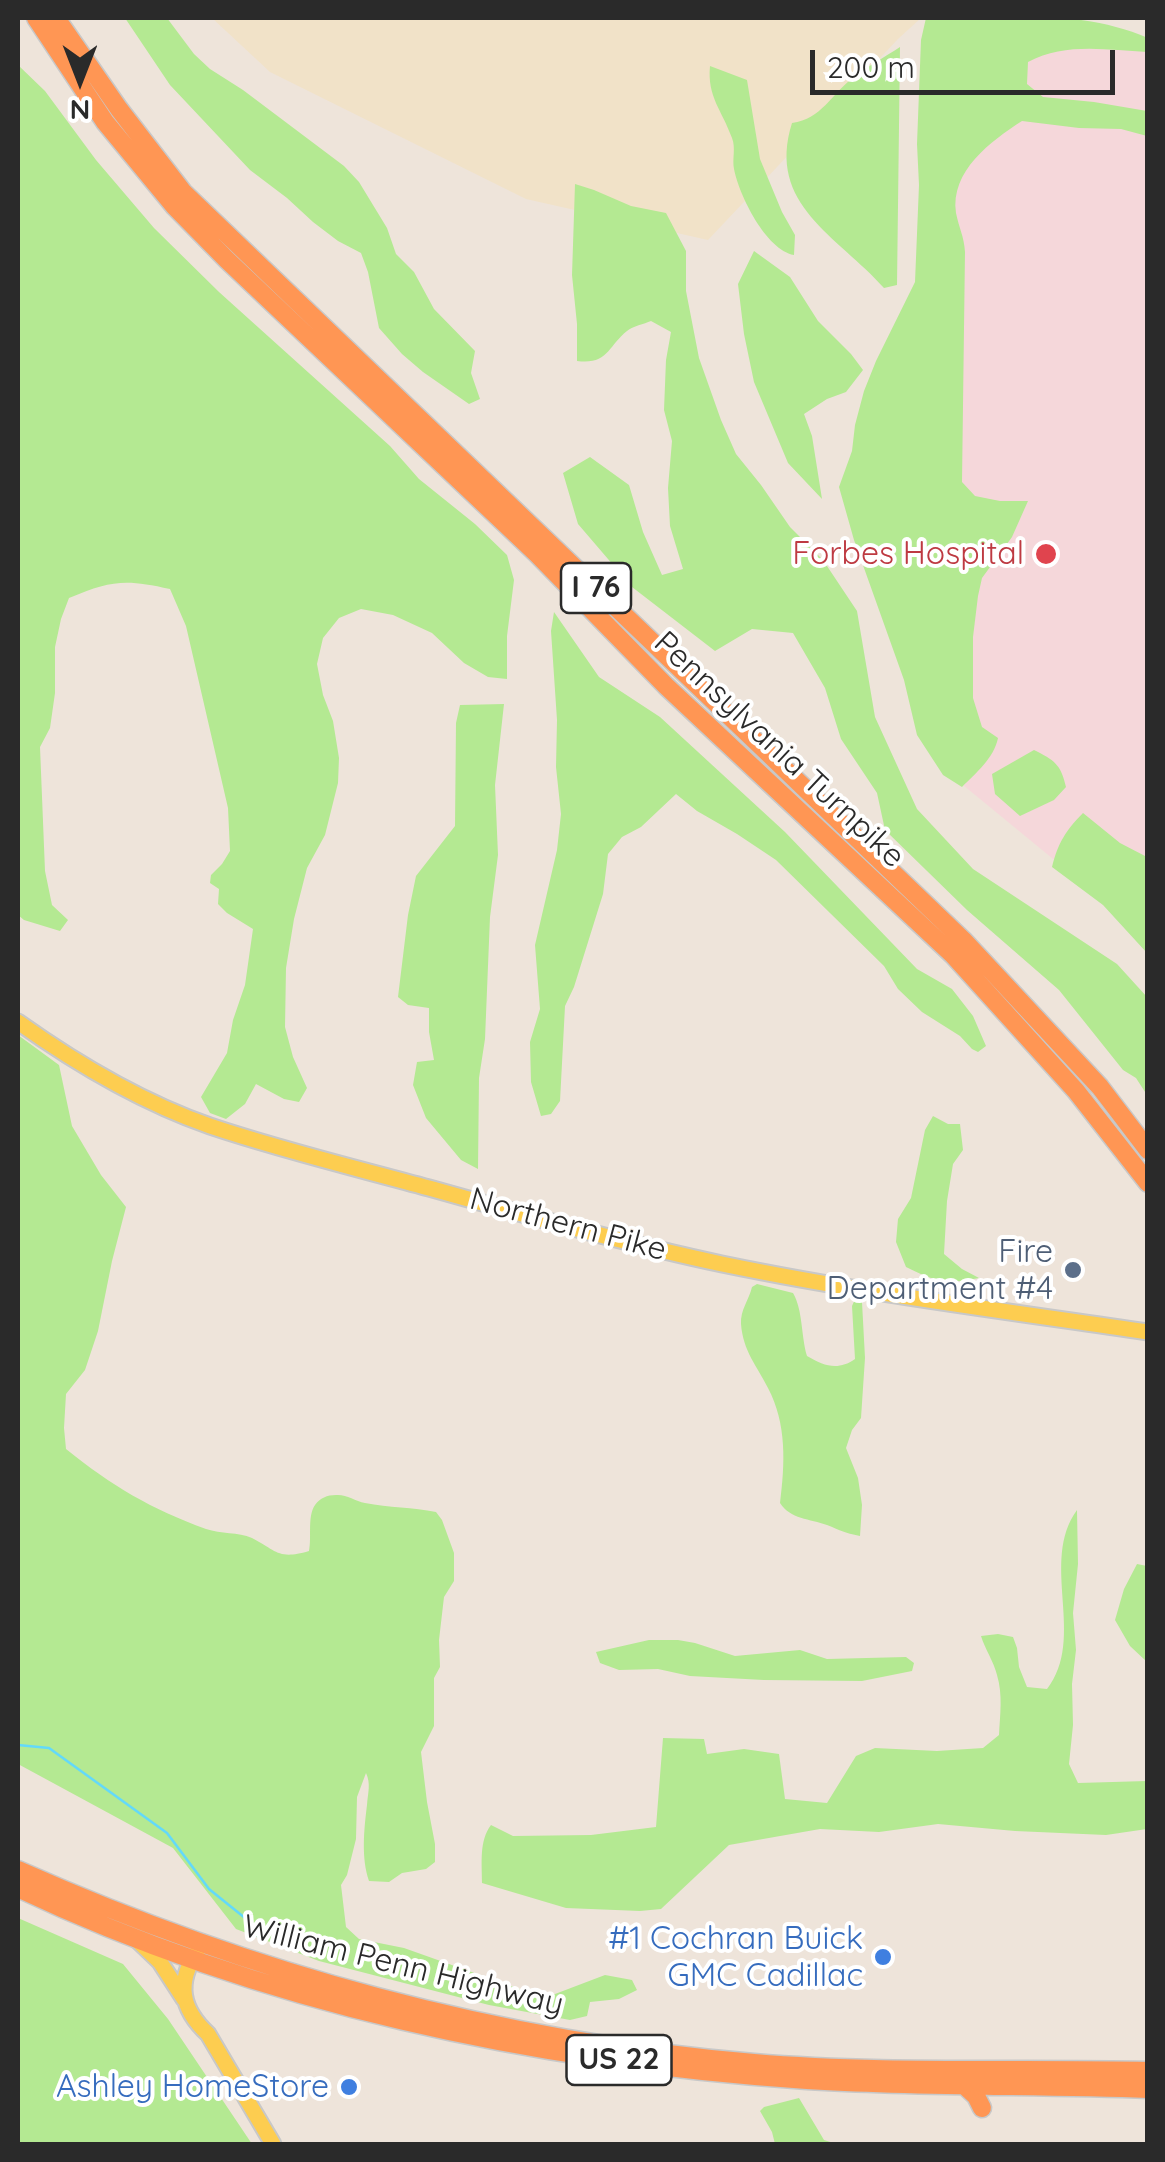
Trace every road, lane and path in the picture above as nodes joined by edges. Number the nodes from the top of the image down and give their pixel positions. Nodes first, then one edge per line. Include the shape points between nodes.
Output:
1 (36, 18) edge
2 (56, 18) edge
3 (18, 1022) edge
4 (1148, 1150) edge
5 (1148, 1182) edge
6 (1148, 1332) edge
7 (18, 1870) edge
8 (18, 1888) edge
9 (134, 1936) junction
10 (199, 1954) junction
11 (185, 2002) junction
12 (208, 2034) junction
13 (1148, 2071) edge
14 (1148, 2089) edge
15 (273, 2144) edge

1 - 5 highway, Pennsylvania Turnpike / I 76 via 105,122 175,207 666,686 953,954
2 - 4 highway, Pennsylvania Turnpike / I 76 via 184,192 963,940 1100,1087
3 - 6 main road, Northern Pike via 110,1081 210,1126 596,1234 800,1279
7 - 10 highway, William Penn Highway / US 22
8 - 9 highway, William Penn Highway / US 22
9 - 10 highway, William Penn Highway / US 22
9 - 11 main road
10 - 11 main road via 183,1986
10 - 12 main road via 194,1993
10 - 13 highway, William Penn Highway / US 22 via 650,2052 799,2066
10 - 14 highway, William Penn Highway / US 22 via 259,1980 363,2010 648,2064 864,2082
11 - 12 main road
12 - 15 main road

